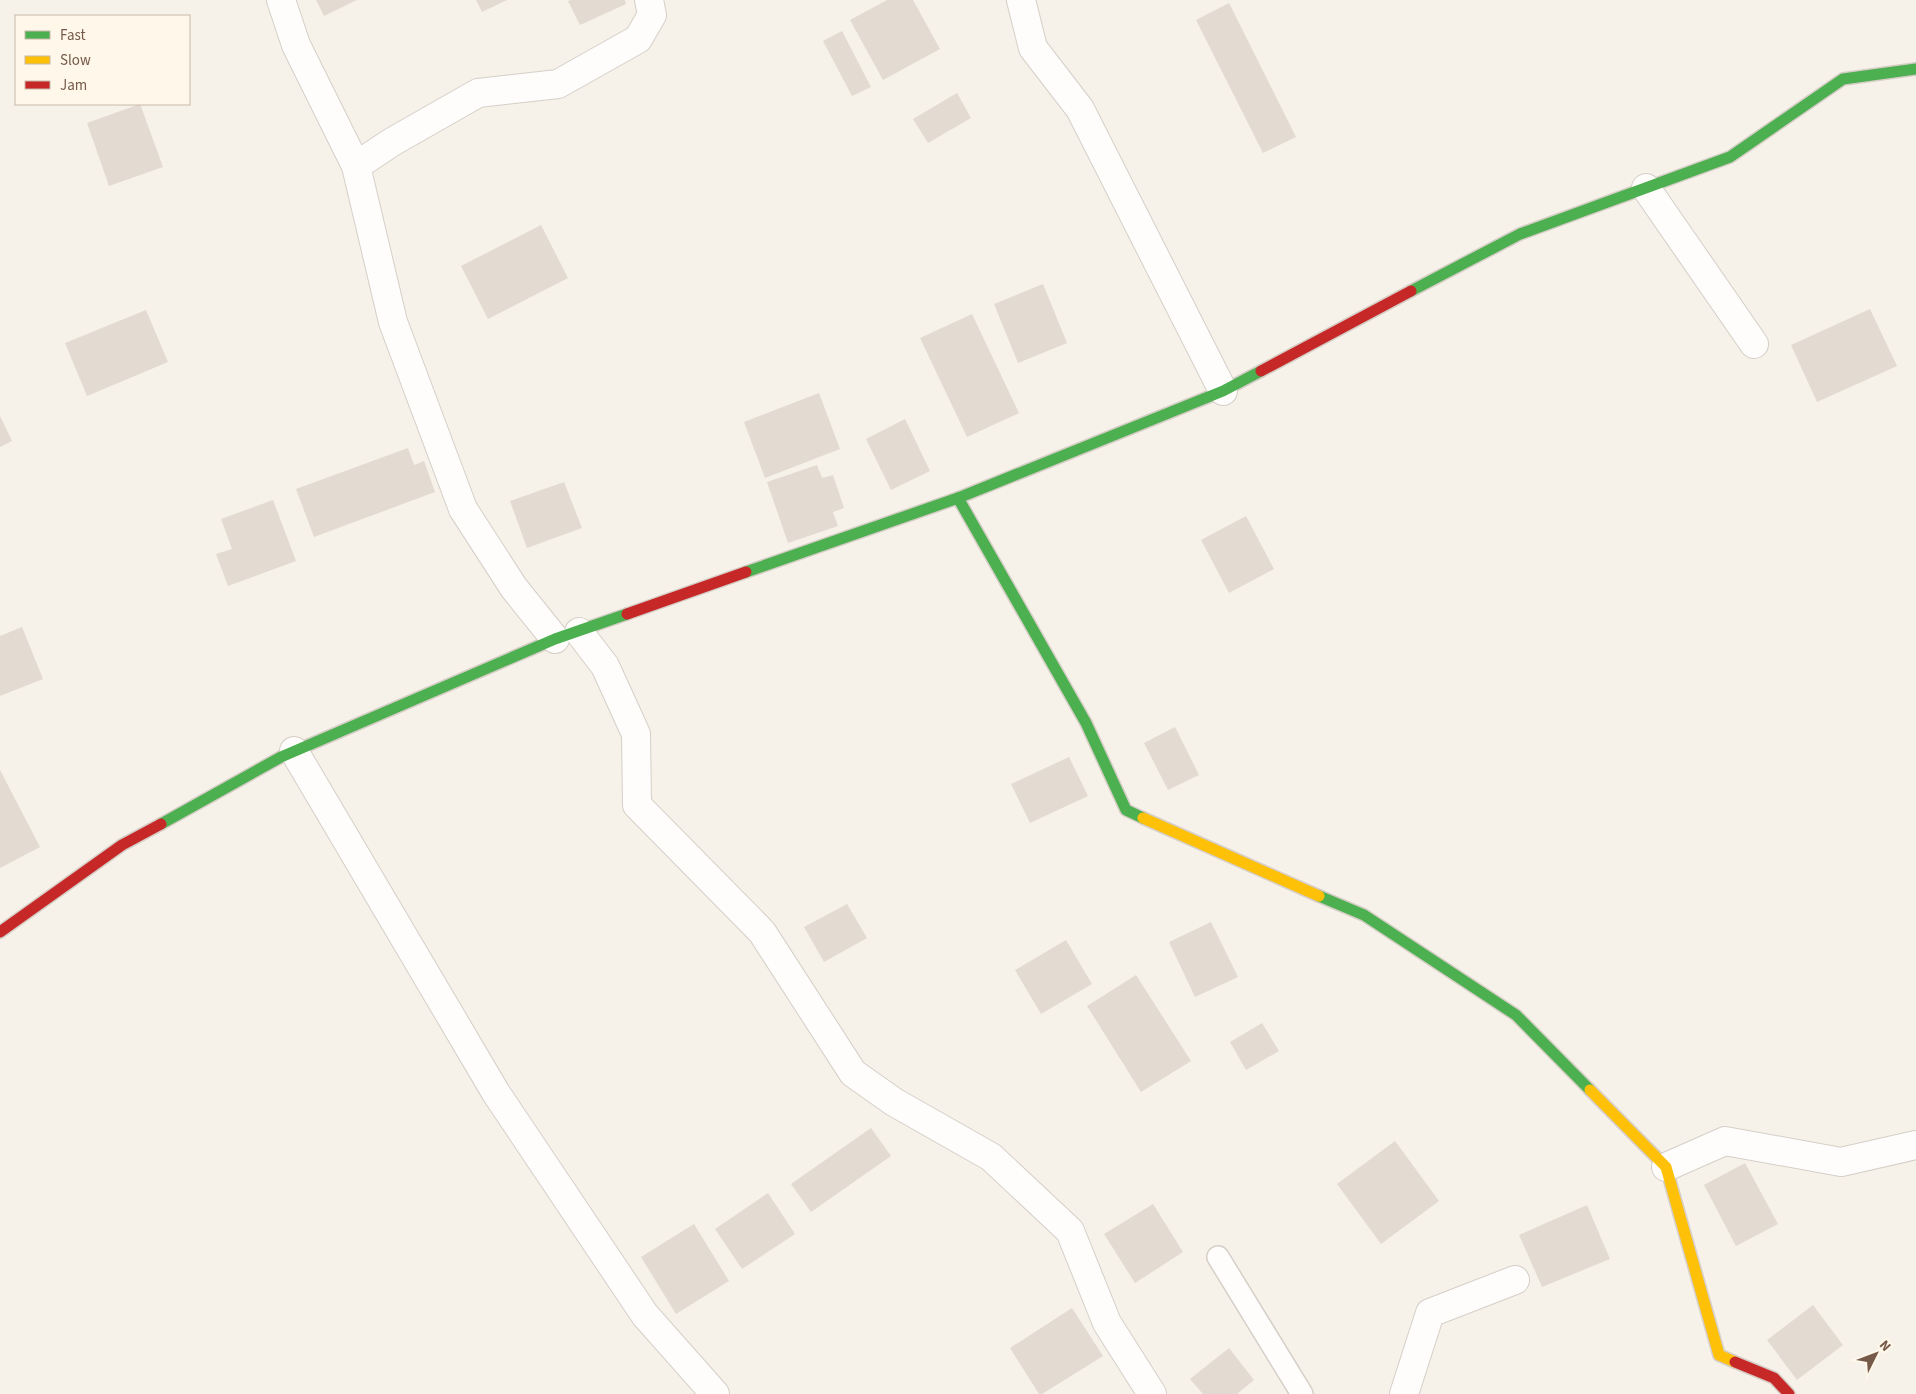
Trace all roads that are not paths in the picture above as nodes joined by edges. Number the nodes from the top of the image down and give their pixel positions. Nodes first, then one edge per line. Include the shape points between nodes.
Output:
1 (281, 0) edge
2 (649, 0) edge
3 (1021, 0) edge
4 (1916, 69) edge
5 (356, 166) junction
6 (1646, 188) junction
7 (1754, 344) dead end
8 (1223, 391) junction
9 (958, 498) junction
10 (567, 636) junction
11 (294, 751) junction
12 (0, 932) edge
13 (1916, 1145) edge
14 (1666, 1166) junction
15 (1218, 1257) dead end
16 (1515, 1280) dead end
17 (715, 1394) edge
18 (1152, 1394) edge
19 (1302, 1394) edge
20 (1404, 1394) edge
21 (1789, 1394) edge

1 - 5 street via 296,44
2 - 5 street via 652,15 638,39 558,84 478,93
3 - 8 street via 1033,48 1080,108
4 - 6 street via 1843,79 1730,157
5 - 10 street via 393,322 463,510 514,588
6 - 7 street
6 - 8 street via 1520,234
8 - 9 street
9 - 10 street
9 - 14 street via 1086,723 1126,810 1364,915 1388,930 1516,1016
10 - 11 street
10 - 18 street via 605,666 636,734 637,805 762,932 853,1073 894,1102 991,1157 1070,1231 1107,1323
11 - 12 street via 122,845
11 - 17 street via 496,1093 644,1315
13 - 14 street via 1841,1162 1725,1141
14 - 21 street via 1720,1355 1774,1378
15 - 19 lane
16 - 20 street via 1430,1314

